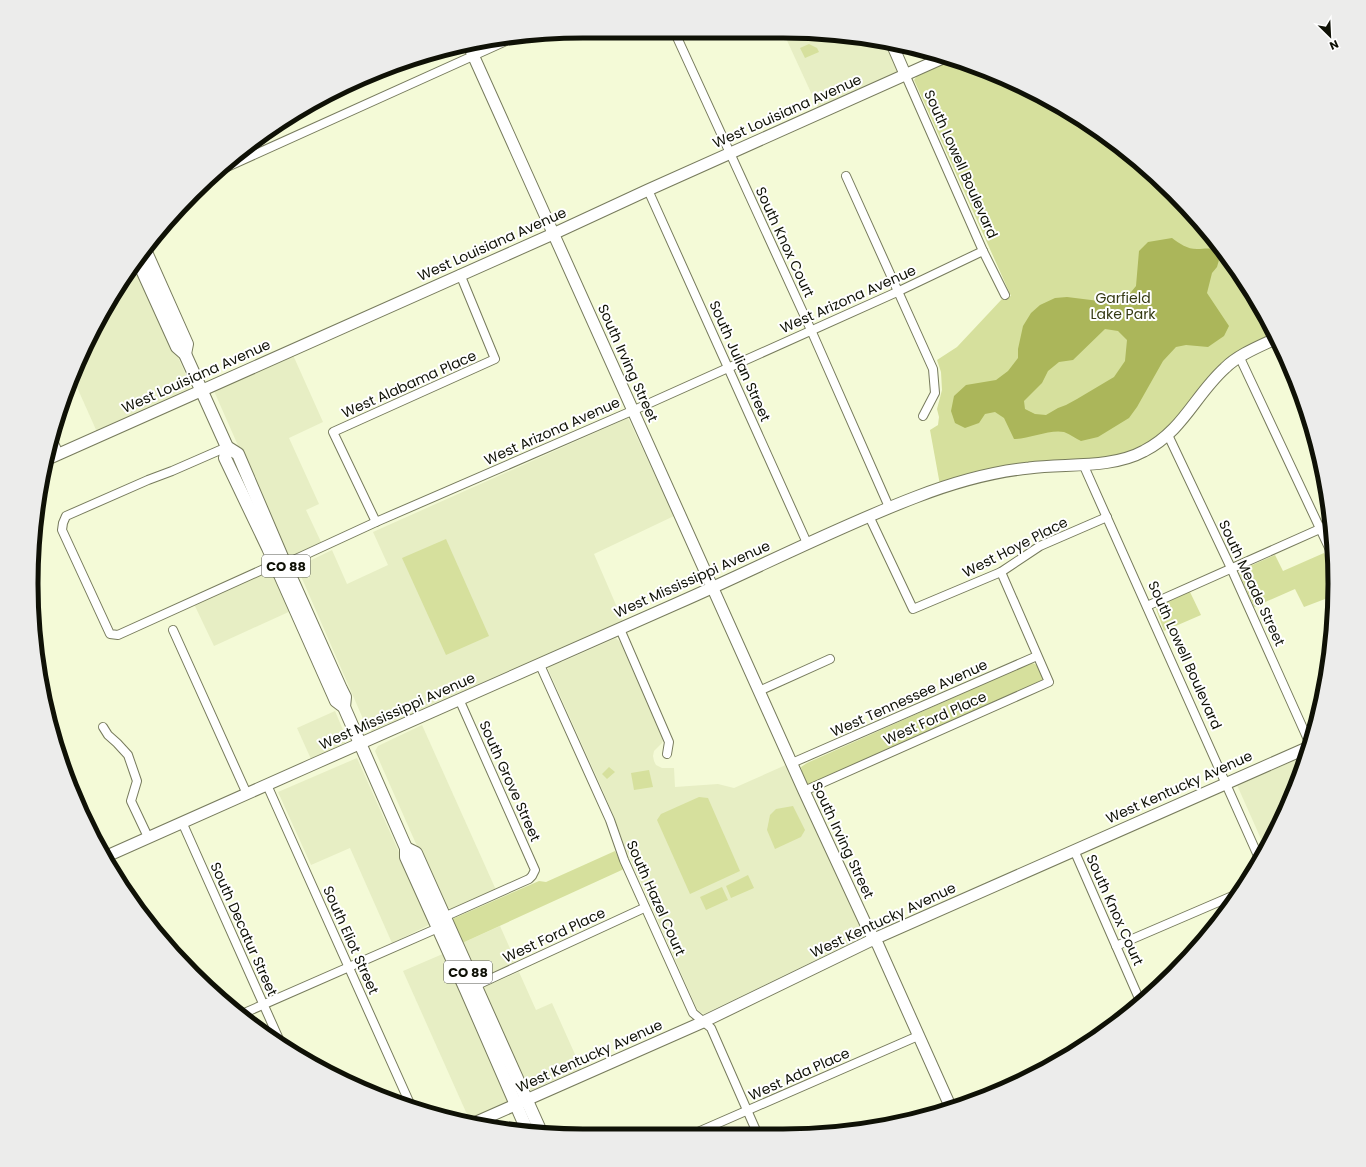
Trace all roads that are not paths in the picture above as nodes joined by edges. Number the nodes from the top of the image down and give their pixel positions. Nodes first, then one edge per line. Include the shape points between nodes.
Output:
1 (677, 38) edge
2 (486, 47) edge
3 (894, 49) edge
4 (471, 51) edge
5 (936, 61) edge
6 (905, 74) junction
7 (730, 154) junction
8 (238, 162) edge
9 (846, 176) dead end
10 (648, 190) junction
11 (553, 234) junction
12 (983, 251) junction
13 (148, 256) edge
14 (140, 266) edge
15 (460, 274) junction
16 (897, 292) junction
17 (1005, 295) dead end
18 (810, 330) junction
19 (1271, 341) edge
20 (185, 354) junction
21 (1240, 358) junction
22 (729, 367) junction
23 (201, 391) junction
24 (633, 410) junction
25 (923, 416) dead end
26 (1168, 435) junction
27 (227, 447) junction
28 (54, 456) edge
29 (1083, 464) junction
30 (889, 508) junction
31 (869, 516) junction
32 (1107, 517) junction
33 (376, 522) junction
34 (1325, 526) edge
35 (1320, 528) junction
36 (1326, 542) edge
37 (807, 543) junction
38 (280, 564) junction
39 (1231, 568) junction
40 (1000, 572) junction
41 (713, 588) junction
42 (1147, 606) junction
43 (620, 629) junction
44 (173, 630) dead end
45 (1037, 656) junction
46 (830, 659) dead end
47 (540, 664) junction
48 (759, 691) junction
49 (459, 699) junction
50 (103, 727) dead end
51 (1306, 735) edge
52 (359, 744) junction
53 (1302, 750) edge
54 (668, 754) dead end
55 (792, 764) junction
56 (1226, 783) junction
57 (267, 785) junction
58 (804, 790) junction
59 (247, 794) junction
60 (182, 822) junction
61 (148, 837) junction
62 (406, 848) junction
63 (1074, 850) junction
64 (1257, 853) edge
65 (110, 855) edge
66 (1228, 898) edge
67 (644, 908) junction
68 (444, 917) junction
69 (438, 928) junction
70 (874, 939) junction
71 (1116, 946) junction
72 (349, 967) junction
73 (475, 986) junction
74 (1138, 997) edge
75 (264, 1004) junction
76 (246, 1012) edge
77 (703, 1022) junction
78 (277, 1035) edge
79 (918, 1036) junction
80 (407, 1100) edge
81 (521, 1103) junction
82 (949, 1103) edge
83 (747, 1111) junction
84 (482, 1120) edge
85 (526, 1126) edge
86 (537, 1127) edge
87 (705, 1129) edge
88 (755, 1129) edge

1 - 7 street, South Knox Court
2 - 4 street
3 - 6 street, South Lowell Boulevard
4 - 8 street
4 - 11 street, South Irving Street
5 - 6 street, West Louisiana Avenue
6 - 7 street, West Louisiana Avenue
6 - 12 street, South Lowell Boulevard
7 - 10 street, West Louisiana Avenue
7 - 18 street, South Knox Court
9 - 16 street
10 - 11 street, West Louisiana Avenue
10 - 22 street, South Julian Street
11 - 15 street, West Louisiana Avenue
11 - 24 street, South Irving Street
12 - 16 street, West Arizona Avenue
12 - 17 street, South Lowell Boulevard
13 - 20 main road, CO 88 via 187,344
14 - 20 main road, CO 88 via 176,347
15 - 23 street, West Louisiana Avenue
15 - 33 street, West Alabama Place via 495,359 333,432
16 - 18 street, West Arizona Avenue
16 - 25 street via 933,369 935,393
18 - 22 street, West Arizona Avenue
18 - 30 street, South Knox Court
19 - 21 street, West Mississippi Avenue
20 - 23 main road, CO 88
21 - 26 street, West Mississippi Avenue via 1228,364
21 - 35 street
22 - 24 street, West Arizona Avenue
22 - 37 street, South Julian Street
23 - 27 main road, CO 88
23 - 28 street, West Louisiana Avenue
24 - 33 street, West Arizona Avenue
24 - 41 street, South Irving Street
26 - 29 street, West Mississippi Avenue via 1132,457
26 - 39 street, South Meade Street
27 - 38 main road, CO 88 via 238,454
27 - 38 street, West Arizona Avenue via 66,516 62,530 110,634 118,635
29 - 30 street, West Mississippi Avenue via 1000,472 944,486
29 - 32 street, South Lowell Boulevard
30 - 31 street, West Mississippi Avenue
31 - 37 street, West Mississippi Avenue
31 - 40 street, West Hoye Place via 913,609
32 - 40 street, West Hoye Place via 1040,546
32 - 42 street, South Lowell Boulevard
33 - 38 street, West Arizona Avenue
34 - 35 street
35 - 36 street
35 - 39 street
37 - 41 street, West Mississippi Avenue
38 - 52 main road, CO 88 via 342,689 345,697 344,707
39 - 42 street
39 - 51 street, South Meade Street
40 - 45 street
41 - 43 street, West Mississippi Avenue
41 - 48 street, South Irving Street
42 - 56 street, South Lowell Boulevard
43 - 47 street, West Mississippi Avenue
43 - 54 street via 669,742
44 - 59 street
45 - 55 street, West Tennessee Avenue
45 - 58 street, West Ford Place via 1049,682
46 - 48 street
47 - 49 street, West Mississippi Avenue
47 - 67 street, South Hazel Court via 610,820
48 - 55 street, South Irving Street
49 - 52 street, West Mississippi Avenue
49 - 68 street, South Grove Street via 535,870 529,878
50 - 61 street via 128,755 137,781 131,801
52 - 57 street, West Mississippi Avenue
52 - 62 main road, CO 88
53 - 56 street, West Kentucky Avenue
55 - 58 street, South Irving Street
56 - 63 street, West Kentucky Avenue
56 - 64 street, South Lowell Boulevard
57 - 59 street, West Mississippi Avenue
57 - 72 street, South Eliot Street
58 - 70 street, South Irving Street
59 - 60 street, West Mississippi Avenue
60 - 61 street, West Mississippi Avenue
60 - 75 street, South Decatur Street
61 - 65 street, West Mississippi Avenue
62 - 68 main road, CO 88 via 416,853
62 - 69 main road, CO 88 via 406,857
63 - 70 street, West Kentucky Avenue
63 - 71 street, South Knox Court
66 - 71 street
67 - 73 street, West Ford Place
67 - 77 street, South Hazel Court via 693,1013
68 - 73 main road, CO 88
69 - 72 street
69 - 81 main road, CO 88
70 - 77 street, West Kentucky Avenue
70 - 79 street, South Irving Street
71 - 74 street, South Knox Court
72 - 75 street
72 - 80 street, South Eliot Street
73 - 81 main road, CO 88
75 - 76 street
75 - 78 street, South Decatur Street
77 - 81 street, West Kentucky Avenue
77 - 83 street, South Hazel Court via 711,1028
79 - 82 street, South Irving Street
79 - 83 street, West Ada Place
81 - 84 street, West Kentucky Avenue
81 - 85 main road, CO 88
81 - 86 main road, CO 88
83 - 87 street, West Ada Place
83 - 88 street, South Hazel Court

